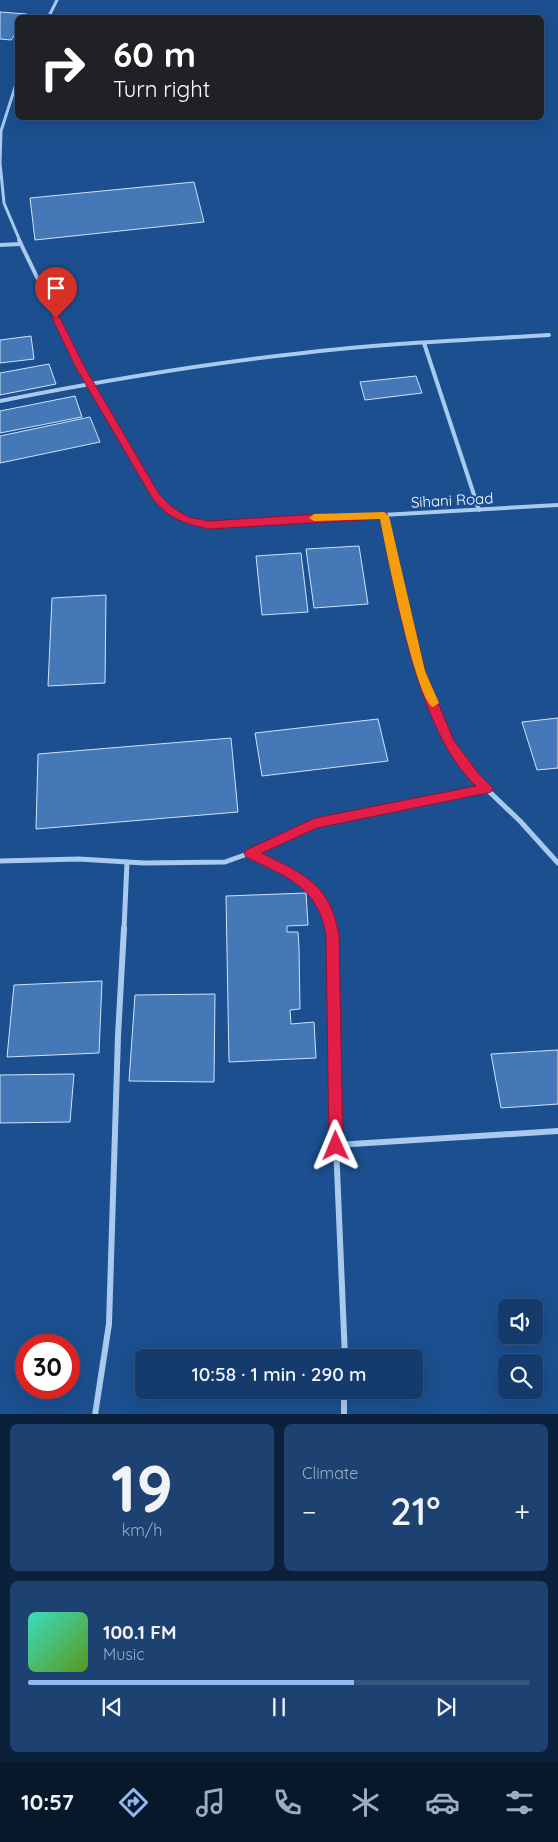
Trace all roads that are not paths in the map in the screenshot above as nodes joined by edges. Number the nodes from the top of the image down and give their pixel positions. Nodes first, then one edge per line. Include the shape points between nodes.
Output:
1 (57, 0) edge
2 (50, 15) edge
3 (15, 87) edge
4 (21, 244) junction
5 (0, 245) edge
6 (549, 336) dead end
7 (424, 343) junction
8 (90, 383) junction
9 (0, 401) edge
10 (558, 505) edge
11 (479, 510) junction
12 (384, 516) junction
13 (487, 788) junction
14 (250, 853) junction
15 (0, 861) edge
16 (126, 862) junction
17 (558, 863) edge
18 (558, 1132) edge
19 (336, 1146) junction
20 (345, 1349) edge
21 (344, 1399) edge
22 (95, 1414) edge
23 (344, 1414) edge

1 - 2 street
3 - 4 street, Sihani Road via 0,131 0,163 4,203
4 - 5 street
4 - 8 street, Sihani Road
6 - 7 street
7 - 8 street via 262,358
7 - 11 street
8 - 9 street
8 - 12 street, Sihani Road via 156,496 168,510 185,520 208,525
10 - 11 street, Sihani Road
11 - 12 street, Sihani Road
12 - 13 street via 420,671 450,743 475,778
13 - 14 street via 315,823
13 - 17 street
14 - 16 street via 225,862
14 - 19 street via 308,885 329,916 333,935
15 - 16 street via 79,859
16 - 22 street via 109,1324
18 - 19 street
19 - 20 street
21 - 23 street

